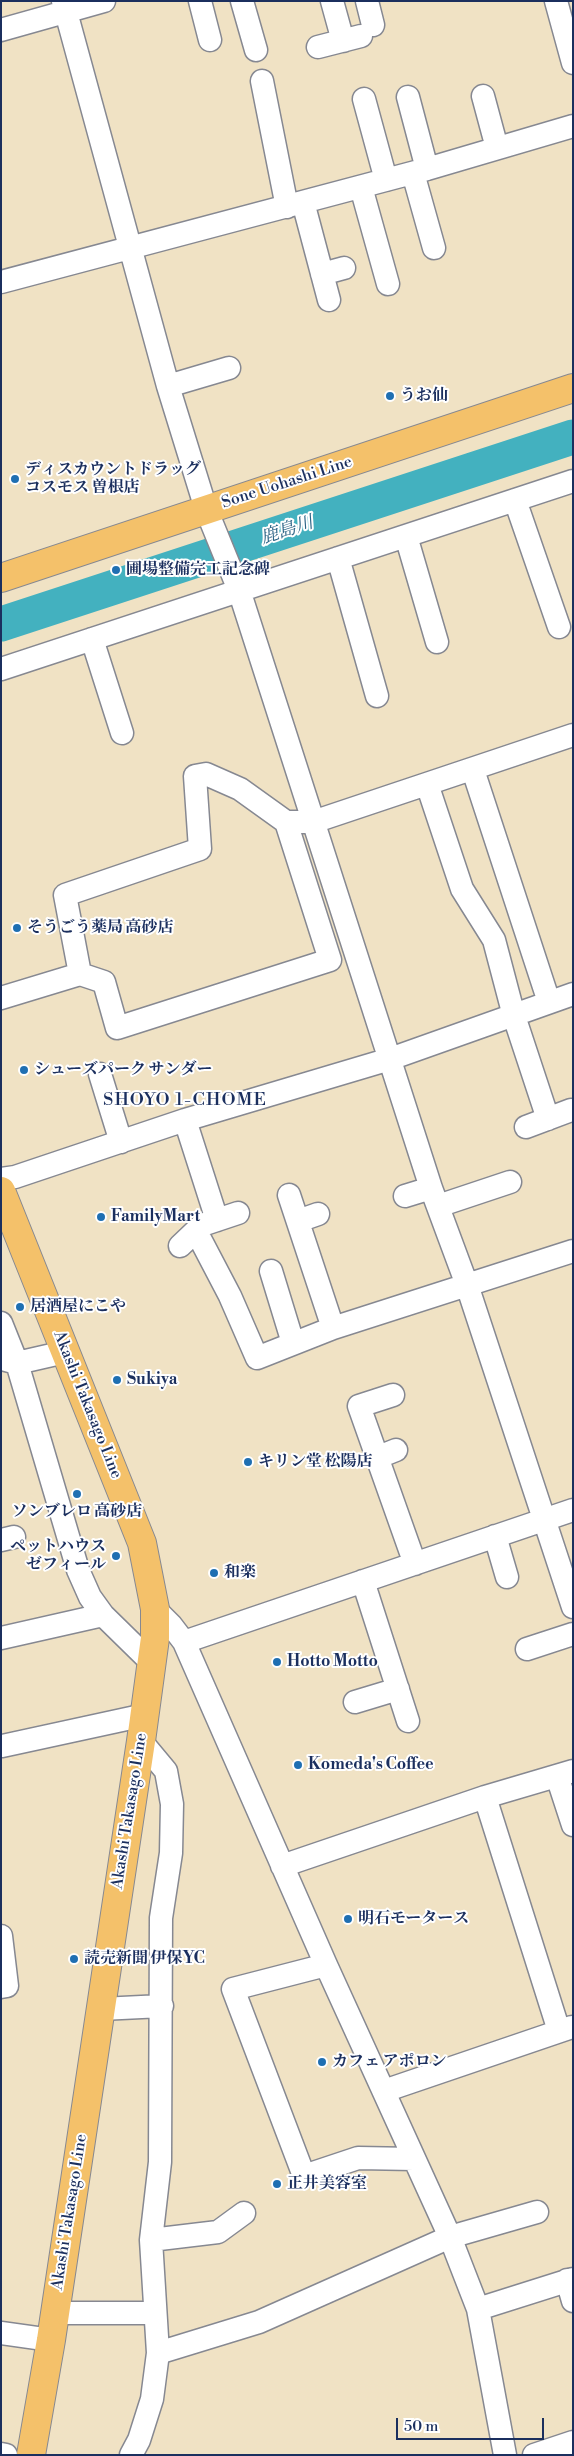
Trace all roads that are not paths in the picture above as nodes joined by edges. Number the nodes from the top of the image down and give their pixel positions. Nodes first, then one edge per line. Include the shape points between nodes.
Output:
1 (104, 1) edge
2 (200, 1) edge
3 (242, 1) edge
4 (332, 1) edge
5 (367, 1) edge
6 (556, 1) edge
7 (65, 6) edge
8 (1, 30) edge
9 (359, 34) junction
10 (210, 40) dead end
11 (318, 47) dead end
12 (256, 50) dead end
13 (573, 63) edge
14 (262, 81) dead end
15 (483, 96) dead end
16 (408, 97) dead end
17 (364, 99) dead end
18 (573, 126) edge
19 (497, 148) junction
20 (420, 171) junction
21 (386, 180) junction
22 (360, 187) junction
23 (295, 204) junction
24 (131, 246) junction
25 (434, 248) dead end
26 (344, 268) dead end
27 (322, 274) junction
28 (1, 282) edge
29 (388, 284) dead end
30 (329, 300) dead end
31 (229, 368) dead end
32 (168, 386) junction
33 (573, 388) edge
34 (573, 481) edge
35 (515, 500) junction
36 (206, 510) junction
37 (406, 536) junction
38 (338, 558) junction
39 (1, 578) edge
40 (239, 590) junction
41 (559, 627) dead end
42 (92, 639) junction
43 (437, 642) dead end
44 (1, 669) edge
45 (377, 696) dead end
46 (122, 733) dead end
47 (573, 735) edge
48 (472, 770) junction
49 (427, 784) junction
50 (286, 822) junction
51 (314, 822) junction
52 (80, 974) junction
53 (573, 994) edge
54 (1, 998) edge
55 (549, 1002) junction
56 (514, 1016) junction
57 (390, 1059) junction
58 (100, 1074) dead end
59 (571, 1110) dead end
60 (548, 1119) junction
61 (185, 1120) junction
62 (526, 1127) dead end
63 (121, 1142) junction
64 (1, 1179) edge
65 (510, 1182) dead end
66 (1, 1191) edge
67 (289, 1195) dead end
68 (405, 1196) dead end
69 (435, 1196) junction
70 (238, 1213) dead end
71 (217, 1220) junction
72 (196, 1230) junction
73 (180, 1246) dead end
74 (573, 1250) edge
75 (271, 1271) dead end
76 (466, 1285) junction
77 (1, 1324) edge
78 (333, 1328) junction
79 (293, 1343) junction
80 (65, 1352) junction
81 (9, 1361) edge
82 (393, 1395) dead end
83 (573, 1510) edge
84 (543, 1520) junction
85 (495, 1536) junction
86 (415, 1564) junction
87 (507, 1577) dead end
88 (363, 1581) junction
89 (571, 1598) edge
90 (155, 1609) junction
91 (103, 1615) junction
92 (573, 1634) edge
93 (1, 1638) edge
94 (184, 1642) junction
95 (527, 1650) dead end
96 (152, 1663) junction
97 (398, 1689) junction
98 (355, 1702) dead end
99 (145, 1715) junction
100 (408, 1721) dead end
101 (141, 1741) junction
102 (2, 1746) edge
103 (565, 1773) edge
104 (485, 1797) junction
105 (573, 1825) edge
106 (282, 1866) junction
107 (1, 1936) edge
108 (326, 1965) junction
109 (1, 1987) edge
110 (162, 2006) junction
111 (101, 2009) junction
112 (566, 2029) edge
113 (384, 2091) junction
114 (414, 2159) junction
115 (537, 2212) dead end
116 (244, 2213) dead end
117 (450, 2237) junction
118 (152, 2240) junction
119 (571, 2287) edge
120 (478, 2309) junction
121 (54, 2313) junction
122 (155, 2313) junction
123 (1, 2333) edge
124 (51, 2340) junction
125 (158, 2354) junction
126 (573, 2442) edge
127 (1, 2454) edge
128 (6, 2455) edge
129 (31, 2455) edge
130 (131, 2455) edge
131 (505, 2455) edge
132 (534, 2455) edge

1 - 7 street
2 - 10 street
3 - 12 street
4 - 9 street
5 - 9 street
6 - 13 street
7 - 8 street
7 - 24 street
9 - 11 street
14 - 23 street
15 - 19 street
16 - 20 street
17 - 21 street
18 - 19 street
19 - 20 street
20 - 21 street
20 - 25 street
21 - 22 street
22 - 23 street
22 - 29 street
23 - 24 street
23 - 27 street
24 - 28 street
24 - 32 street
26 - 27 street
27 - 30 street
31 - 32 street
32 - 36 street
33 - 36 main road, Sone Uohashi Line
34 - 35 street
35 - 37 street
35 - 41 street
36 - 39 main road, Sone Uohashi Line
36 - 40 street
37 - 38 street
37 - 43 street
38 - 40 street
38 - 45 street
40 - 42 street
40 - 51 street
42 - 44 street
42 - 46 street
47 - 48 street
48 - 49 street
48 - 55 street
49 - 51 street
49 - 56 street via 462,889 494,940
50 - 51 street
50 - 52 street via 240,789 206,774 196,776 200,849 65,895
50 - 52 street via 330,960 117,1028 104,982
51 - 57 street
52 - 54 street
53 - 55 street
55 - 56 street
56 - 57 street
56 - 60 street
57 - 61 street
57 - 69 street
58 - 63 street
59 - 60 street
60 - 62 street
61 - 63 street
61 - 71 street
63 - 64 street
65 - 69 street
66 - 80 main road, Akashi Takasago Line
67 - 78 street via 308,1217
68 - 69 street
69 - 76 street
70 - 71 street
71 - 72 street via 202,1224
72 - 73 street
72 - 79 street via 257,1358
74 - 76 street
75 - 79 street
76 - 78 street
76 - 84 street
77 - 81 street
78 - 79 street
80 - 81 street
80 - 90 main road, Akashi Takasago Line via 142,1542
81 - 91 street via 78,1570 90,1597
82 - 86 street via 359,1406 386,1454
83 - 84 street
84 - 85 street
84 - 89 street
85 - 86 street
85 - 87 street
86 - 88 street
88 - 94 street
88 - 97 street
90 - 94 street
90 - 96 main road, Akashi Takasago Line
91 - 93 street
91 - 96 street
92 - 95 street
94 - 106 street
96 - 99 main road, Akashi Takasago Line
97 - 98 street
97 - 100 street
99 - 101 main road, Akashi Takasago Line
99 - 102 street via 30,1750
101 - 110 street via 166,1771 172,1804 171,1854 162,1918
101 - 111 main road, Akashi Takasago Line
103 - 104 street
103 - 105 street
104 - 106 street
104 - 112 street
106 - 108 street
107 - 109 street via 7,1986
108 - 113 street
108 - 114 street via 233,1989 304,2176 358,2158
110 - 111 street
110 - 118 street via 160,2162
111 - 121 main road, Akashi Takasago Line
112 - 113 street
113 - 114 street
114 - 117 street
115 - 117 street
116 - 118 street via 218,2232
117 - 120 street
117 - 125 street via 259,2322
118 - 122 street
119 - 120 street
120 - 131 street
121 - 122 street
121 - 124 main road, Akashi Takasago Line
122 - 125 street
123 - 124 street
124 - 129 main road, Akashi Takasago Line
125 - 130 street via 152,2399
126 - 132 street
127 - 128 street

